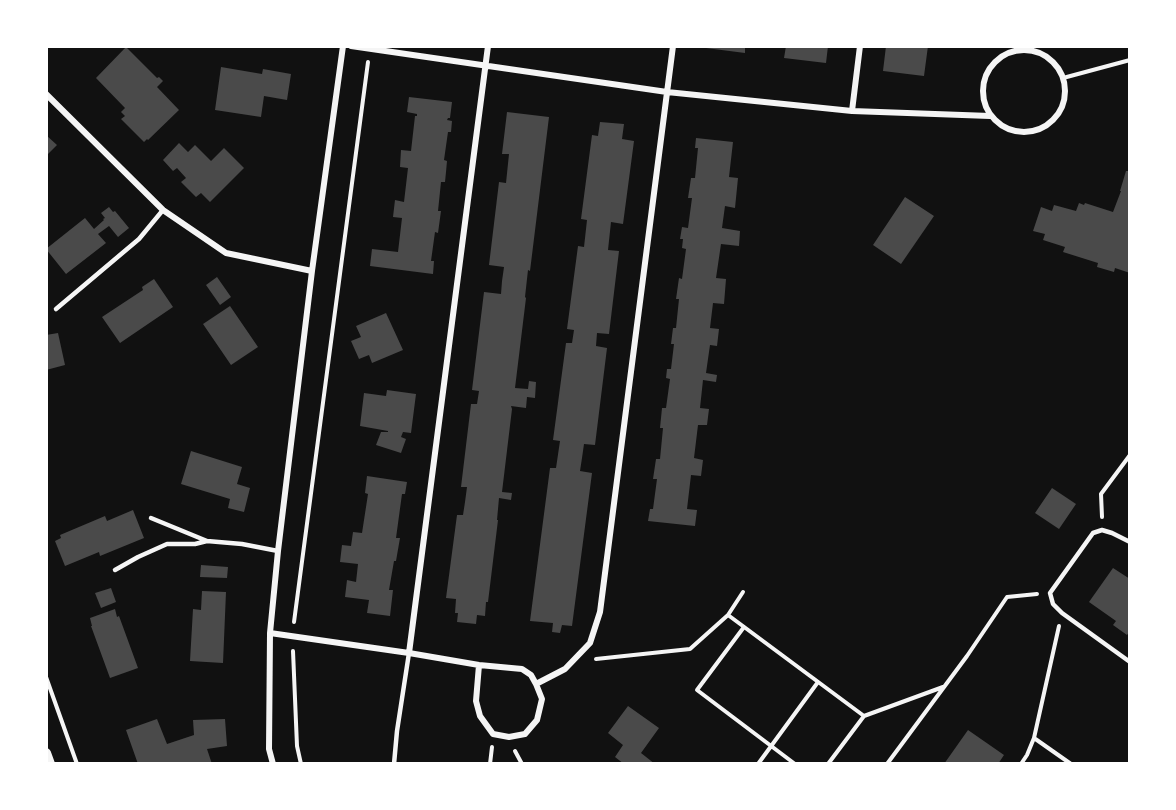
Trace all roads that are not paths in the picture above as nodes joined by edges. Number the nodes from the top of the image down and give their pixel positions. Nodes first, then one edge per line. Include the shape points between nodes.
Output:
1 (343, 46) edge
2 (351, 46) edge
3 (488, 46) edge
4 (673, 46) edge
5 (860, 46) edge
6 (1031, 48) edge
7 (486, 66) junction
8 (667, 92) junction
9 (46, 94) edge
10 (852, 111) junction
11 (990, 116) junction
12 (163, 210) junction
13 (312, 271) junction
14 (56, 309) dead end
15 (151, 518) dead end
16 (207, 541) junction
17 (1130, 542) edge
18 (279, 551) junction
19 (115, 570) dead end
20 (270, 633) junction
21 (409, 653) junction
22 (1130, 662) edge
23 (479, 665) junction
24 (536, 684) junction
25 (46, 753) edge
26 (50, 764) edge
27 (273, 764) edge
28 (394, 764) edge

1 - 13 street
2 - 7 street
3 - 7 street
4 - 8 street
5 - 10 street
6 - 11 street via 1010,52 990,68 982,92
6 - 11 street via 1057,66 1063,78 1064,104 1058,115 1049,125 1024,133 1011,131
7 - 8 street
7 - 21 street
8 - 10 street
8 - 24 street via 600,612 590,643 565,669
9 - 12 street
10 - 11 street
12 - 13 street via 226,253
12 - 14 lane via 140,240
13 - 18 street
15 - 16 lane
16 - 18 lane
16 - 19 lane via 167,544
17 - 22 lane via 1102,530 1093,533 1050,593 1053,604 1062,613
18 - 20 street
20 - 21 street
20 - 27 street via 269,749
21 - 23 street
21 - 28 lane
23 - 24 street via 522,669
23 - 24 street via 476,701 480,716 493,734 525,734 537,720 542,699
25 - 26 street

